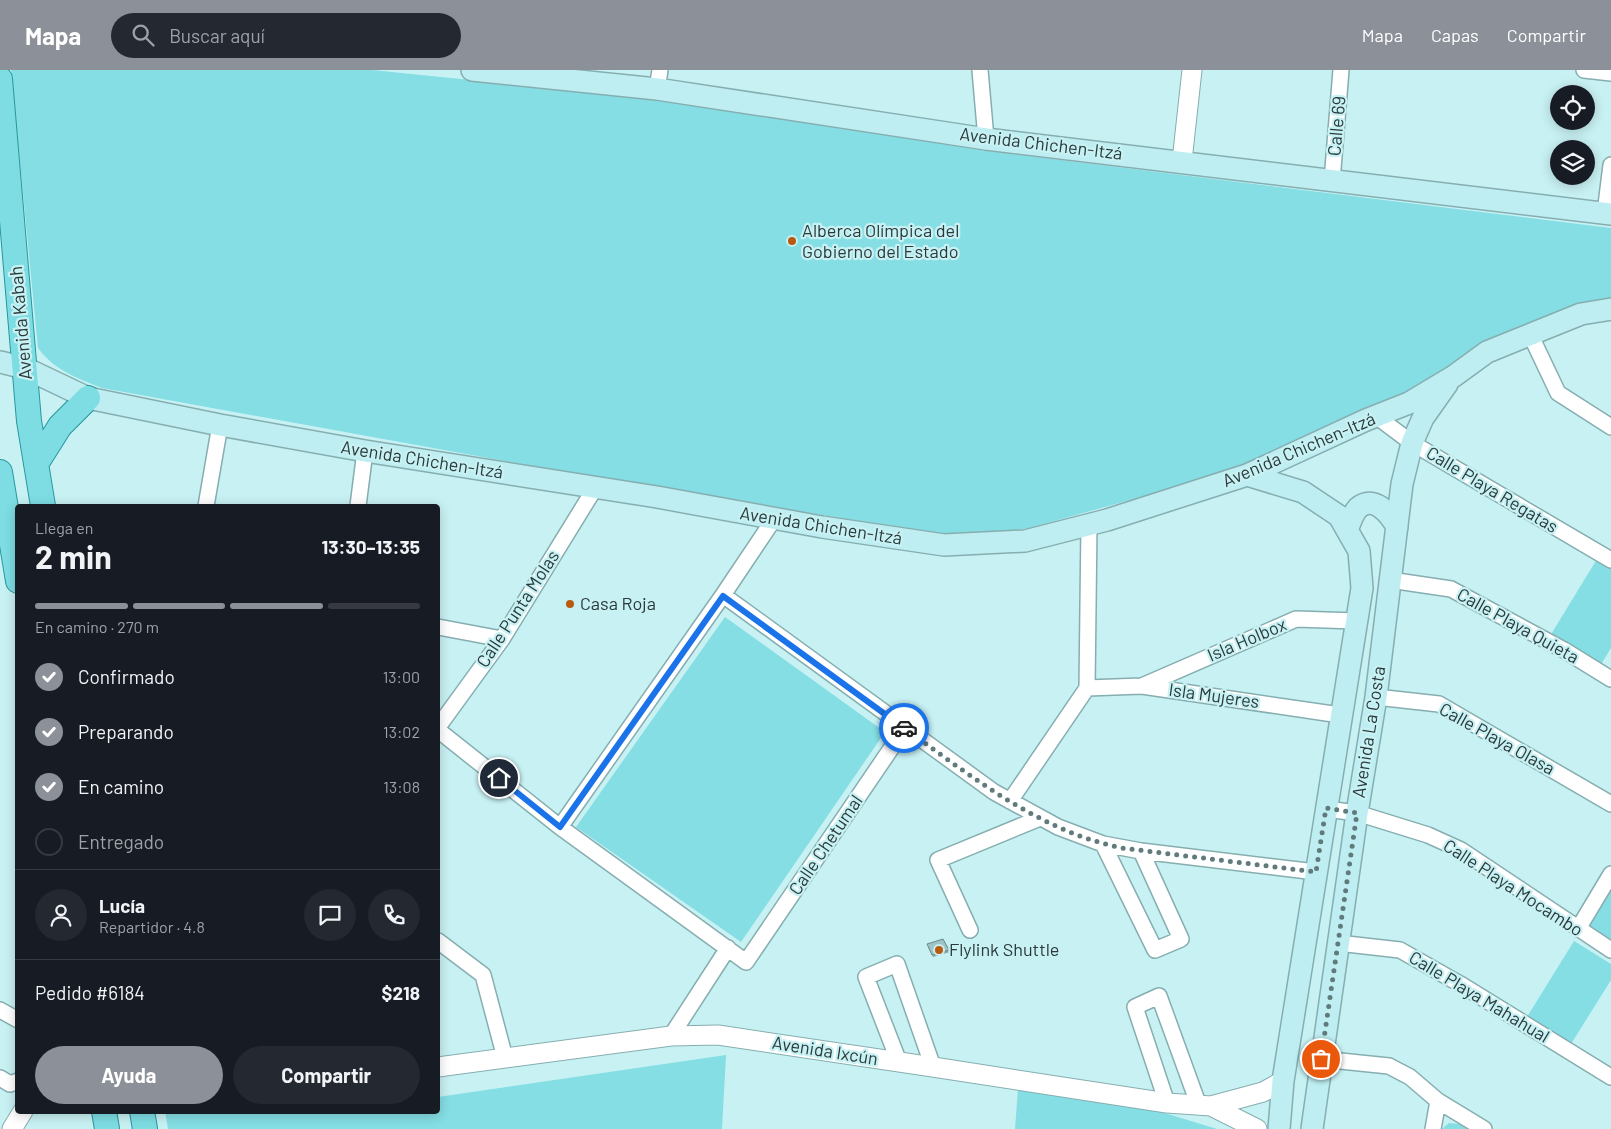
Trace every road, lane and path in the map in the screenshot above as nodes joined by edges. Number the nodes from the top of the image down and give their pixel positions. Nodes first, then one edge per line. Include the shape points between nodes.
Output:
1 (472, 70) edge
2 (980, 70) edge
3 (1192, 70) edge
4 (1341, 70) edge
5 (1584, 70) edge
6 (496, 71) edge
7 (1611, 73) edge
8 (0, 79) edge
9 (658, 79) edge
10 (986, 139) junction
11 (1182, 161) junction
12 (1611, 164) edge
13 (1332, 181) junction
14 (1608, 213) edge
15 (1611, 309) edge
16 (1530, 334) junction
17 (0, 362) edge
18 (25, 368) junction
19 (1454, 376) junction
20 (88, 398) junction
21 (1376, 416) junction
22 (220, 425) junction
23 (1611, 427) edge
24 (1412, 443) junction
25 (365, 451) junction
26 (36, 464) junction
27 (0, 472) edge
28 (1247, 475) junction
29 (595, 488) junction
30 (43, 504) edge
31 (206, 504) edge
32 (358, 504) edge
33 (774, 519) junction
34 (1089, 524) junction
35 (1397, 527) junction
36 (1347, 530) junction
37 (1611, 560) edge
38 (15, 563) edge
39 (1390, 580) junction
40 (723, 596) junction
41 (1356, 621) junction
42 (440, 626) edge
43 (502, 639) junction
44 (1611, 679) edge
45 (1142, 686) junction
46 (1087, 688) junction
47 (1376, 697) junction
48 (1340, 715) junction
49 (440, 726) edge
50 (905, 728) junction
51 (440, 731) edge
52 (1010, 802) junction
53 (1611, 804) edge
54 (1326, 808) junction
55 (1357, 813) junction
56 (1040, 818) junction
57 (560, 827) junction
58 (1103, 844) junction
59 (1141, 851) junction
60 (1316, 872) junction
61 (1611, 874) edge
62 (1578, 929) junction
63 (970, 930) dead end
64 (440, 943) edge
65 (1338, 943) junction
66 (728, 948) junction
67 (1611, 950) edge
68 (0, 1010) edge
69 (15, 1018) edge
70 (670, 1036) junction
71 (504, 1058) junction
72 (1321, 1059) junction
73 (899, 1062) junction
74 (933, 1066) junction
75 (440, 1068) edge
76 (1611, 1077) edge
77 (1283, 1082) junction
78 (1317, 1088) junction
79 (1438, 1101) junction
80 (1167, 1103) junction
81 (1205, 1106) junction
82 (21, 1114) edge
83 (104, 1114) edge
84 (142, 1114) edge
85 (12, 1129) edge
86 (107, 1129) edge
87 (145, 1129) edge
88 (1257, 1129) edge
89 (1279, 1129) edge
90 (1312, 1129) edge
91 (1433, 1129) edge
92 (1484, 1129) edge

1 - 6 main road, Avenida Chichen-Itzá
2 - 10 street
3 - 11 street
4 - 13 street, Calle 69
5 - 7 street
6 - 9 main road, Avenida Chichen-Itzá
8 - 18 main road, Avenida Kabah
9 - 10 main road, Avenida Chichen-Itzá
10 - 11 main road, Avenida Chichen-Itzá
11 - 13 main road, Avenida Chichen-Itzá
12 - 14 street
13 - 14 main road, Avenida Chichen-Itzá
15 - 16 main road, Avenida Chichen-Itzá via 1581,314
16 - 19 main road, Avenida Chichen-Itzá via 1487,352
16 - 23 street via 1558,393
17 - 18 main road, Avenida Chichen-Itzá
18 - 20 main road, Avenida Chichen-Itzá
18 - 26 main road, Avenida Kabah
19 - 21 main road, Avenida Chichen-Itzá via 1409,403
19 - 24 main road, Avenida La Costa via 1423,418
20 - 22 main road, Avenida Chichen-Itzá
20 - 26 main road via 60,426
21 - 24 street, Calle Playa Regatas
21 - 28 main road, Avenida Chichen-Itzá
22 - 25 main road, Avenida Chichen-Itzá
22 - 31 street
24 - 35 main road, Avenida La Costa via 1402,484
24 - 37 street, Calle Playa Regatas
25 - 29 main road, Avenida Chichen-Itzá
25 - 32 street
26 - 30 main road, Avenida Kabah
27 - 38 main road
28 - 34 main road, Avenida Chichen-Itzá
28 - 36 main road, Avenida La Costa via 1303,492 1339,516
29 - 33 main road, Avenida Chichen-Itzá
29 - 43 street, Calle Punta Molas
33 - 34 main road, Avenida Chichen-Itzá via 944,545 1025,541
33 - 40 street
34 - 46 street
35 - 36 main road via 1381,507 1365,504 1354,513
35 - 39 main road, Avenida La Costa
36 - 41 main road, Avenida La Costa via 1360,551 1362,588
39 - 44 street, Calle Playa Quieta via 1451,589
39 - 47 main road, Avenida La Costa
40 - 50 street
40 - 57 street
41 - 45 street, Isla Holbox via 1296,619
41 - 48 main road, Avenida La Costa
42 - 43 street
43 - 49 street, Calle Punta Molas
45 - 46 street, Isla Mujeres
45 - 48 street, Isla Mujeres
46 - 52 street
47 - 53 street, Calle Playa Olasa via 1440,704
47 - 55 main road, Avenida La Costa
48 - 54 main road, Avenida La Costa
50 - 52 street
50 - 66 street, Calle Chetumal via 746,962
51 - 57 street
52 - 56 street
54 - 55 street, Calle Playa Mocambo
54 - 60 main road, Avenida La Costa
55 - 62 street, Calle Playa Mocambo via 1428,835 1462,850
55 - 65 main road, Avenida La Costa
56 - 58 street
56 - 63 street via 938,860
57 - 66 street
58 - 59 street
58 - 59 street via 1155,950 1181,939
59 - 60 street
60 - 77 main road, Avenida La Costa
61 - 62 street
62 - 67 street, Calle Playa Mocambo
64 - 71 street via 483,975
65 - 72 main road, Avenida La Costa
65 - 76 street, Calle Playa Mahahual via 1400,950
66 - 70 street
68 - 69 street
70 - 71 street, Avenida Ixcún
70 - 73 street, Avenida Ixcún via 718,1035
71 - 75 street, Avenida Ixcún
72 - 78 main road, Avenida La Costa
72 - 79 street via 1389,1066 1410,1077
73 - 74 street, Avenida Ixcún
73 - 74 street via 866,977 897,964
74 - 80 street, Avenida Ixcún
77 - 78 main road via 1300,1080
77 - 81 street, Avenida Ixcún via 1263,1092
77 - 89 main road, Avenida La Costa
78 - 90 main road, Avenida La Costa
79 - 91 street
79 - 92 street
80 - 81 street, Avenida Ixcún
80 - 81 street via 1135,1007 1159,996
81 - 88 street, Avenida Ixcún
82 - 85 street
83 - 86 main road
84 - 87 main road

